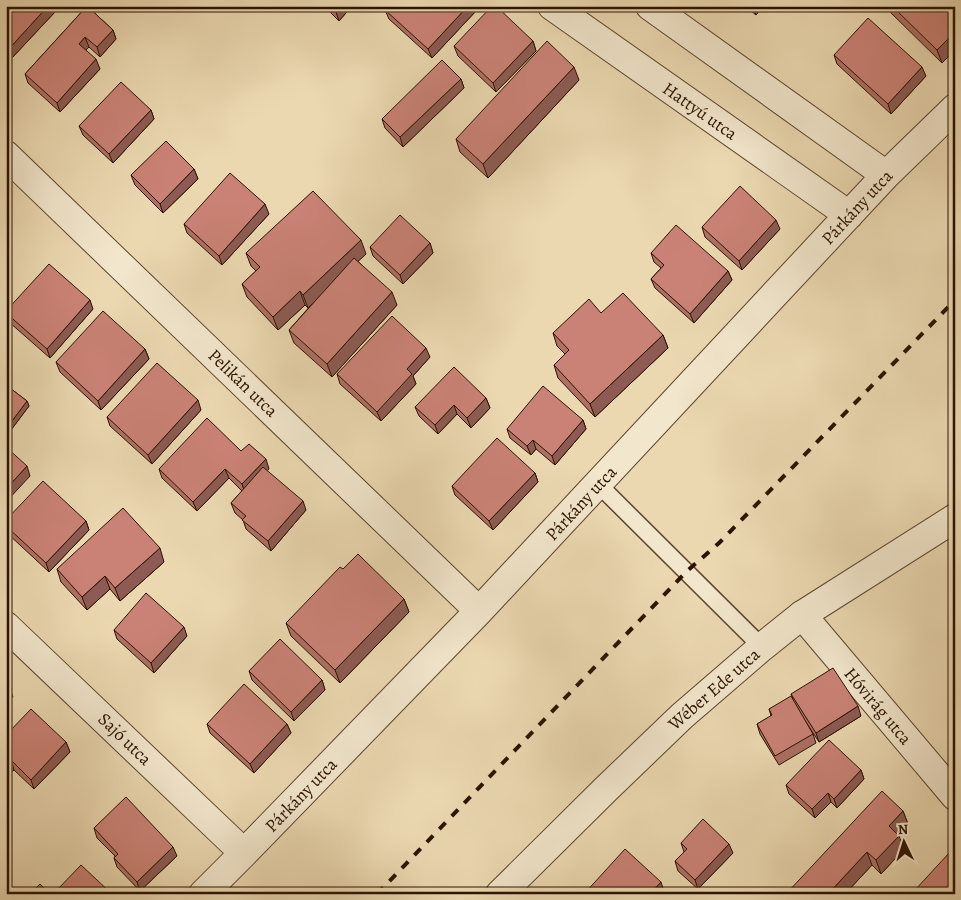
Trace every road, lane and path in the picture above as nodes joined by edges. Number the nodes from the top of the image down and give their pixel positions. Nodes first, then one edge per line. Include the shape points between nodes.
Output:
1 (552, 6) edge
2 (650, 6) edge
3 (955, 108) edge
4 (6, 156) edge
5 (886, 175) junction
6 (849, 215) junction
7 (598, 484) junction
8 (955, 518) edge
9 (479, 611) junction
10 (802, 615) junction
11 (6, 626) edge
12 (762, 647) junction
13 (955, 796) edge
14 (244, 853) junction
15 (203, 894) edge
16 (500, 894) edge

1 - 6 street, Hattyú utca
2 - 5 street
3 - 5 street, Párkány utca
4 - 9 street, Pelikán utca
5 - 6 street, Párkány utca
6 - 7 street, Párkány utca
7 - 9 street, Párkány utca
7 - 12 lane
8 - 10 street, Wéber Ede utca
9 - 14 street, Párkány utca
10 - 12 street, Wéber Ede utca
10 - 13 street, Hóvirág utca
11 - 14 street, Sajó utca
12 - 16 street, Wéber Ede utca via 682,716
14 - 15 street, Párkány utca

